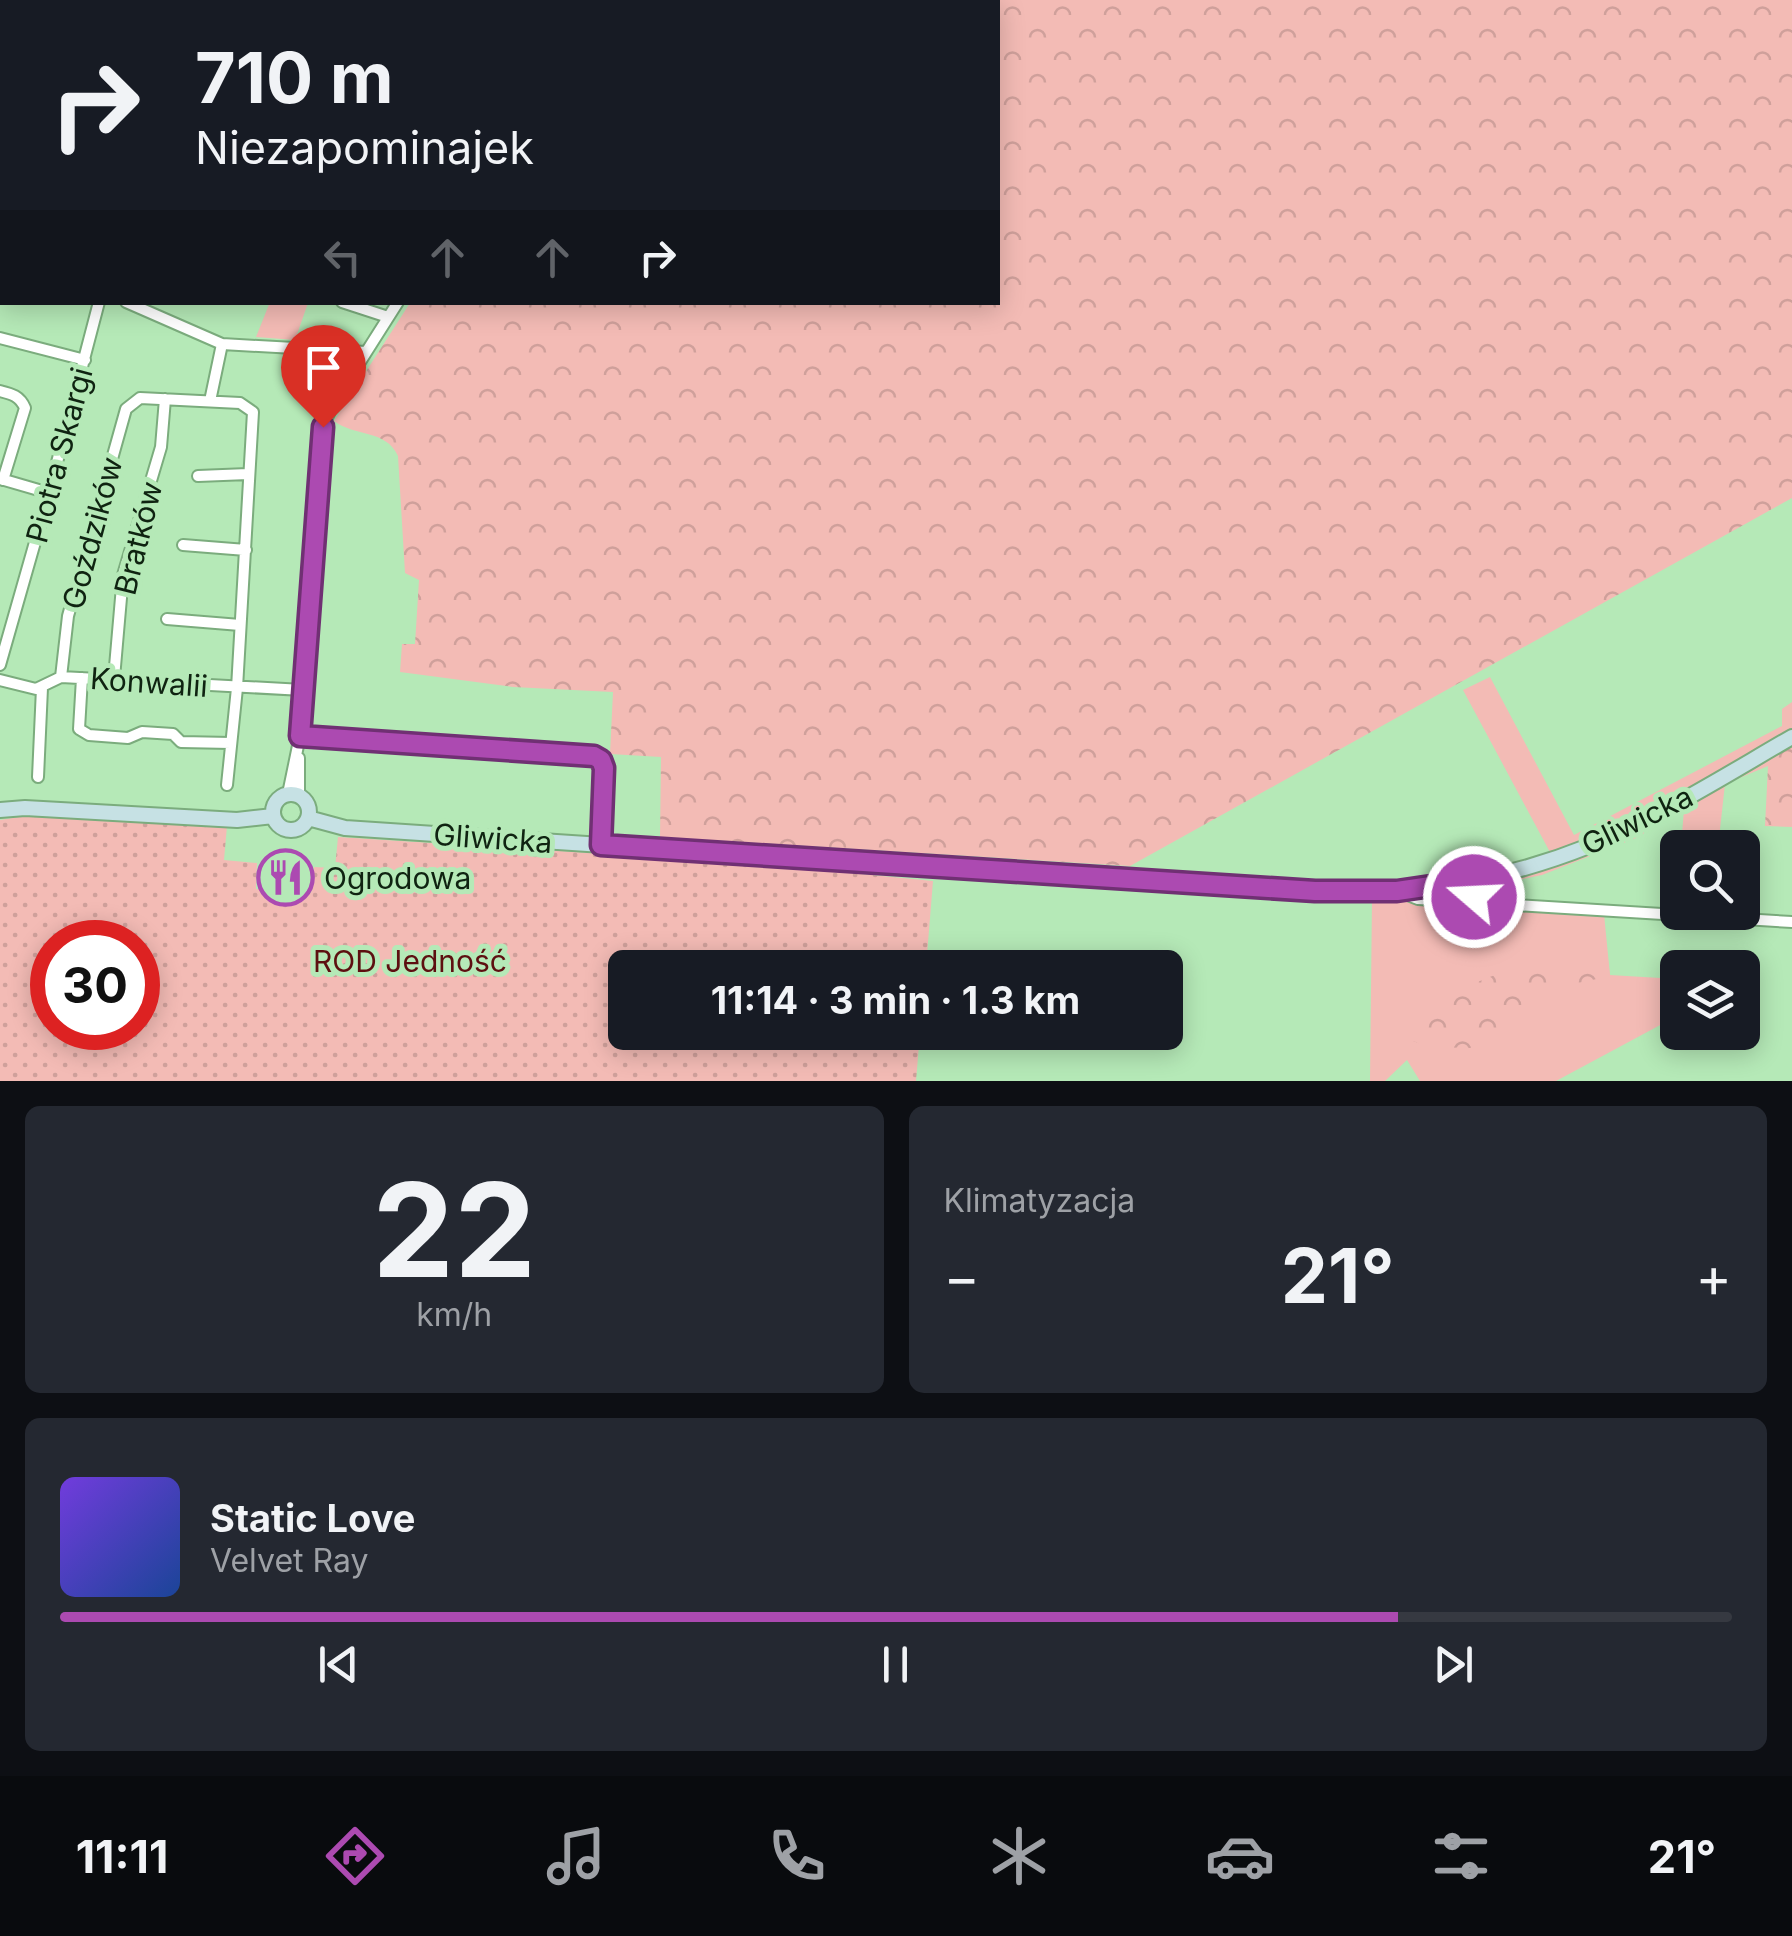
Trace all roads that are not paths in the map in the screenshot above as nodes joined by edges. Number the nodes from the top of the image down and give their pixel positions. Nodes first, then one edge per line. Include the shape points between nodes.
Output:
1 (98, 305) edge
2 (133, 305) edge
3 (351, 305) edge
4 (396, 305) edge
5 (388, 317) junction
6 (0, 338) edge
7 (222, 344) junction
8 (325, 350) junction
9 (366, 352) junction
10 (84, 360) junction
11 (0, 391) edge
12 (165, 399) junction
13 (210, 401) junction
14 (323, 427) junction
15 (248, 474) junction
16 (198, 476) dead end
17 (2, 480) edge
18 (50, 493) junction
19 (183, 545) dead end
20 (246, 550) junction
21 (0, 616) edge
22 (167, 619) dead end
23 (13, 620) junction
24 (240, 625) junction
25 (0, 665) edge
26 (61, 676) junction
27 (82, 678) junction
28 (114, 678) junction
29 (0, 680) edge
30 (42, 688) junction
31 (237, 688) junction
32 (303, 690) junction
33 (300, 736) junction
34 (1792, 737) edge
35 (231, 743) junction
36 (38, 777) dead end
37 (227, 785) dead end
38 (294, 795) junction
39 (0, 810) edge
40 (274, 816) junction
41 (308, 818) junction
42 (601, 845) junction
43 (1472, 880) junction
44 (1397, 891) junction
45 (1474, 902) junction
46 (1792, 922) edge

1 - 10 street, Piotra Skargi
2 - 7 street
3 - 5 street
4 - 5 street
5 - 9 street
6 - 10 street
7 - 8 street
7 - 13 street
8 - 9 street
8 - 14 street
9 - 14 street
10 - 18 street, Piotra Skargi
11 - 17 street via 15,395 25,408
12 - 13 street
12 - 26 street, Goździków via 140,398 126,409 68,616
12 - 28 street, Bratków via 161,446 123,575
13 - 15 street via 240,403 253,412
14 - 32 street
15 - 16 street
15 - 20 street
17 - 18 street
18 - 23 street, Piotra Skargi
19 - 20 street
20 - 24 street
21 - 23 street
22 - 24 street
23 - 25 street, Piotra Skargi
24 - 31 street
26 - 27 street, Konwalii
26 - 30 street, Konwalii
27 - 28 street, Konwalii
27 - 35 street via 79,729 89,735 128,738 142,732 173,734 181,742
28 - 31 street, Konwalii
29 - 30 street
30 - 36 street
31 - 32 street, Konwalii
31 - 35 street
32 - 33 street
33 - 38 street
33 - 42 street via 594,756 604,768
34 - 43 main road, Gliwicka via 1617,834
35 - 37 street
38 - 40 main road via 276,802
38 - 41 main road via 308,806
39 - 40 main road
40 - 41 main road via 288,830
41 - 42 main road, Gliwicka via 345,828
42 - 44 main road, Gliwicka via 1280,890
43 - 44 main road, Gliwicka
43 - 45 street
44 - 45 street, Gliwicka
45 - 46 street, Gliwicka

